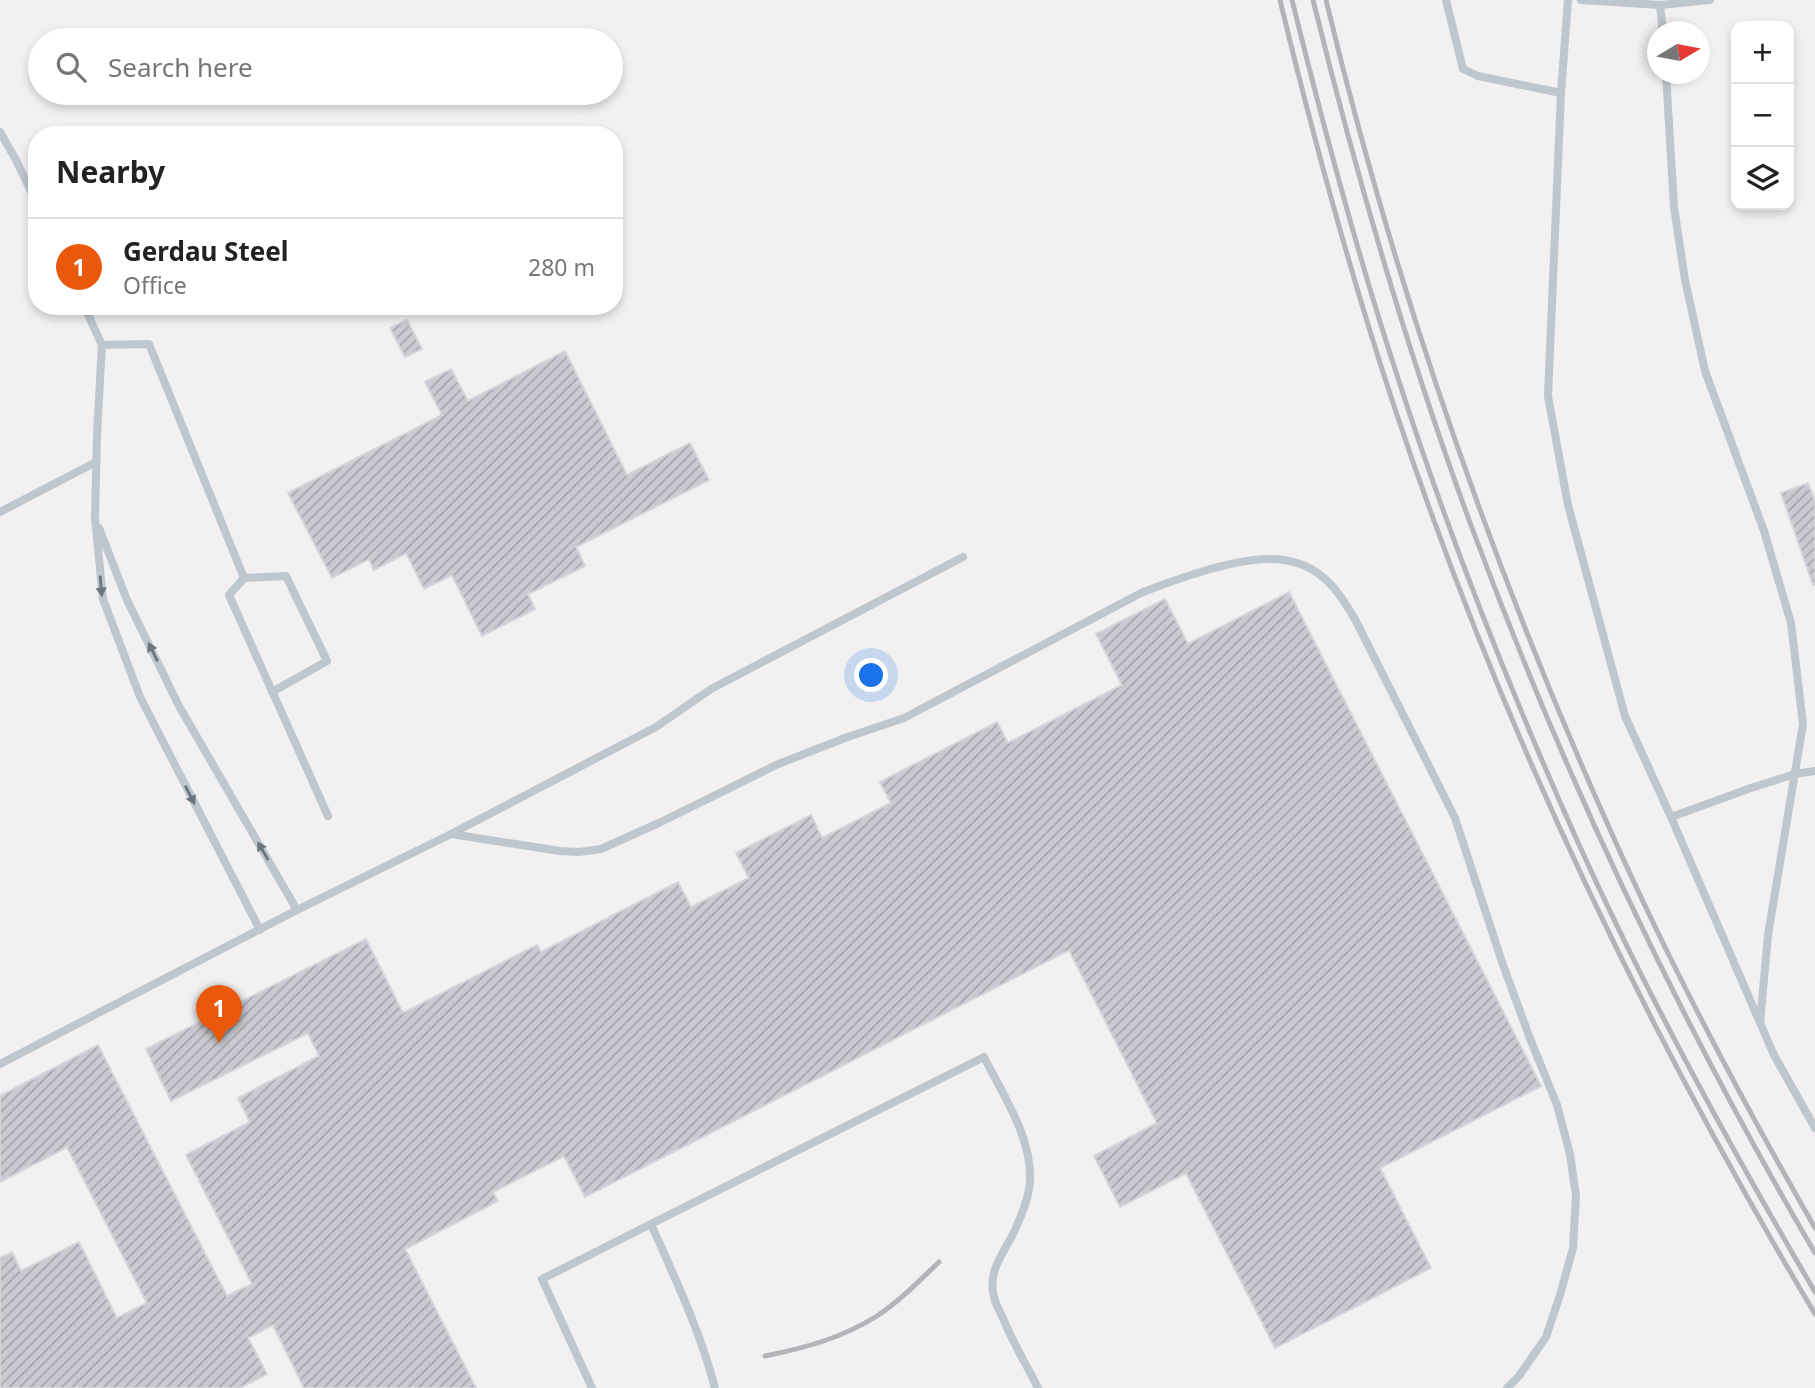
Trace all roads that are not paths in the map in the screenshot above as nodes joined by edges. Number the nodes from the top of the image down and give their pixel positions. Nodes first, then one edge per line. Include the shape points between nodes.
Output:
1 (1446, 0) edge
2 (1568, 0) edge
3 (1581, 0) edge
4 (1710, 0) edge
5 (1660, 5) junction
6 (1662, 21) edge
7 (1667, 84) edge
8 (1561, 93) junction
9 (0, 132) edge
10 (28, 185) edge
11 (88, 315) edge
12 (102, 345) junction
13 (96, 462) junction
14 (0, 513) edge
15 (95, 518) junction
16 (964, 557) dead end
17 (244, 578) junction
18 (272, 692) junction
19 (1815, 771) edge
20 (1795, 775) junction
21 (328, 816) dead end
22 (1671, 817) junction
23 (451, 834) junction
24 (297, 910) junction
25 (260, 930) junction
26 (1760, 1023) junction
27 (0, 1064) edge
28 (1815, 1128) edge
29 (651, 1224) junction
30 (592, 1388) edge
31 (715, 1388) edge
32 (1038, 1388) edge
33 (1507, 1388) edge

1 - 8 lane via 1463,69
2 - 8 lane
3 - 5 lane
4 - 5 lane
5 - 6 lane
7 - 20 lane via 1674,207 1705,371 1764,531 1791,623 1803,724
8 - 22 lane via 1548,396 1568,505 1625,716
9 - 10 lane
11 - 12 lane
12 - 13 lane
12 - 17 lane via 149,344
13 - 14 lane
13 - 15 lane
24 -> 15 lane via 179,706 127,600
15 -> 25 lane via 103,599 140,697
16 - 23 lane via 711,689 656,727
17 - 18 lane via 229,595
17 - 18 lane via 286,576 327,661
18 - 21 lane
19 - 20 lane
20 - 22 lane
20 - 26 lane via 1768,935
22 - 26 lane
23 - 24 lane
23 - 33 lane via 560,851 601,849 776,765 904,718 1168,582 1262,558 1303,565 1324,578 1343,600 1455,818 1502,961 1557,1105 1570,1154 1576,1196 1573,1248 1546,1337
24 - 25 lane
25 - 27 lane
26 - 28 lane
29 - 30 lane via 542,1279
29 - 31 lane via 686,1301
29 - 32 lane via 984,1057 1022,1132 1030,1180 1013,1233 995,1266 993,1296

